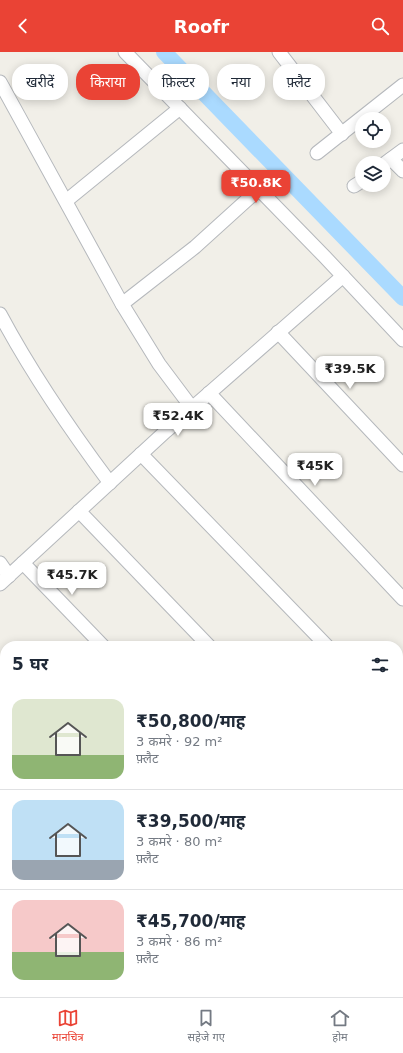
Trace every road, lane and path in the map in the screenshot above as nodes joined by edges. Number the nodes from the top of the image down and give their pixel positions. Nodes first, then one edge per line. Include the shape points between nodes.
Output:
1 (125, 52) edge
2 (279, 52) edge
3 (0, 82) edge
4 (403, 85) edge
5 (180, 108) junction
6 (342, 134) junction
7 (403, 150) edge
8 (316, 153) dead end
9 (391, 160) edge
10 (391, 164) edge
11 (403, 171) edge
12 (259, 189) junction
13 (66, 201) junction
14 (343, 276) junction
15 (122, 304) junction
16 (0, 314) edge
17 (278, 332) junction
18 (403, 340) edge
19 (209, 393) junction
20 (192, 408) junction
21 (141, 454) junction
22 (403, 465) edge
23 (110, 483) junction
24 (79, 511) junction
25 (0, 563) edge
26 (23, 563) junction
27 (4, 580) edge
28 (403, 599) edge
29 (98, 641) edge
30 (204, 641) edge
31 (322, 641) edge

1 - 5 street
2 - 6 street
3 - 13 street
4 - 6 street
5 - 12 street
5 - 13 street
6 - 8 street
7 - 9 street
10 - 11 street
12 - 14 street
12 - 15 street via 195,247
13 - 15 street
14 - 17 street
14 - 18 street
15 - 20 street via 159,364
16 - 23 street via 20,351 68,426
17 - 19 street
17 - 22 street
19 - 20 street
19 - 28 street
20 - 21 street
21 - 23 street
21 - 31 street
23 - 24 street
24 - 26 street
24 - 30 street
25 - 27 street
26 - 27 street
26 - 29 street

